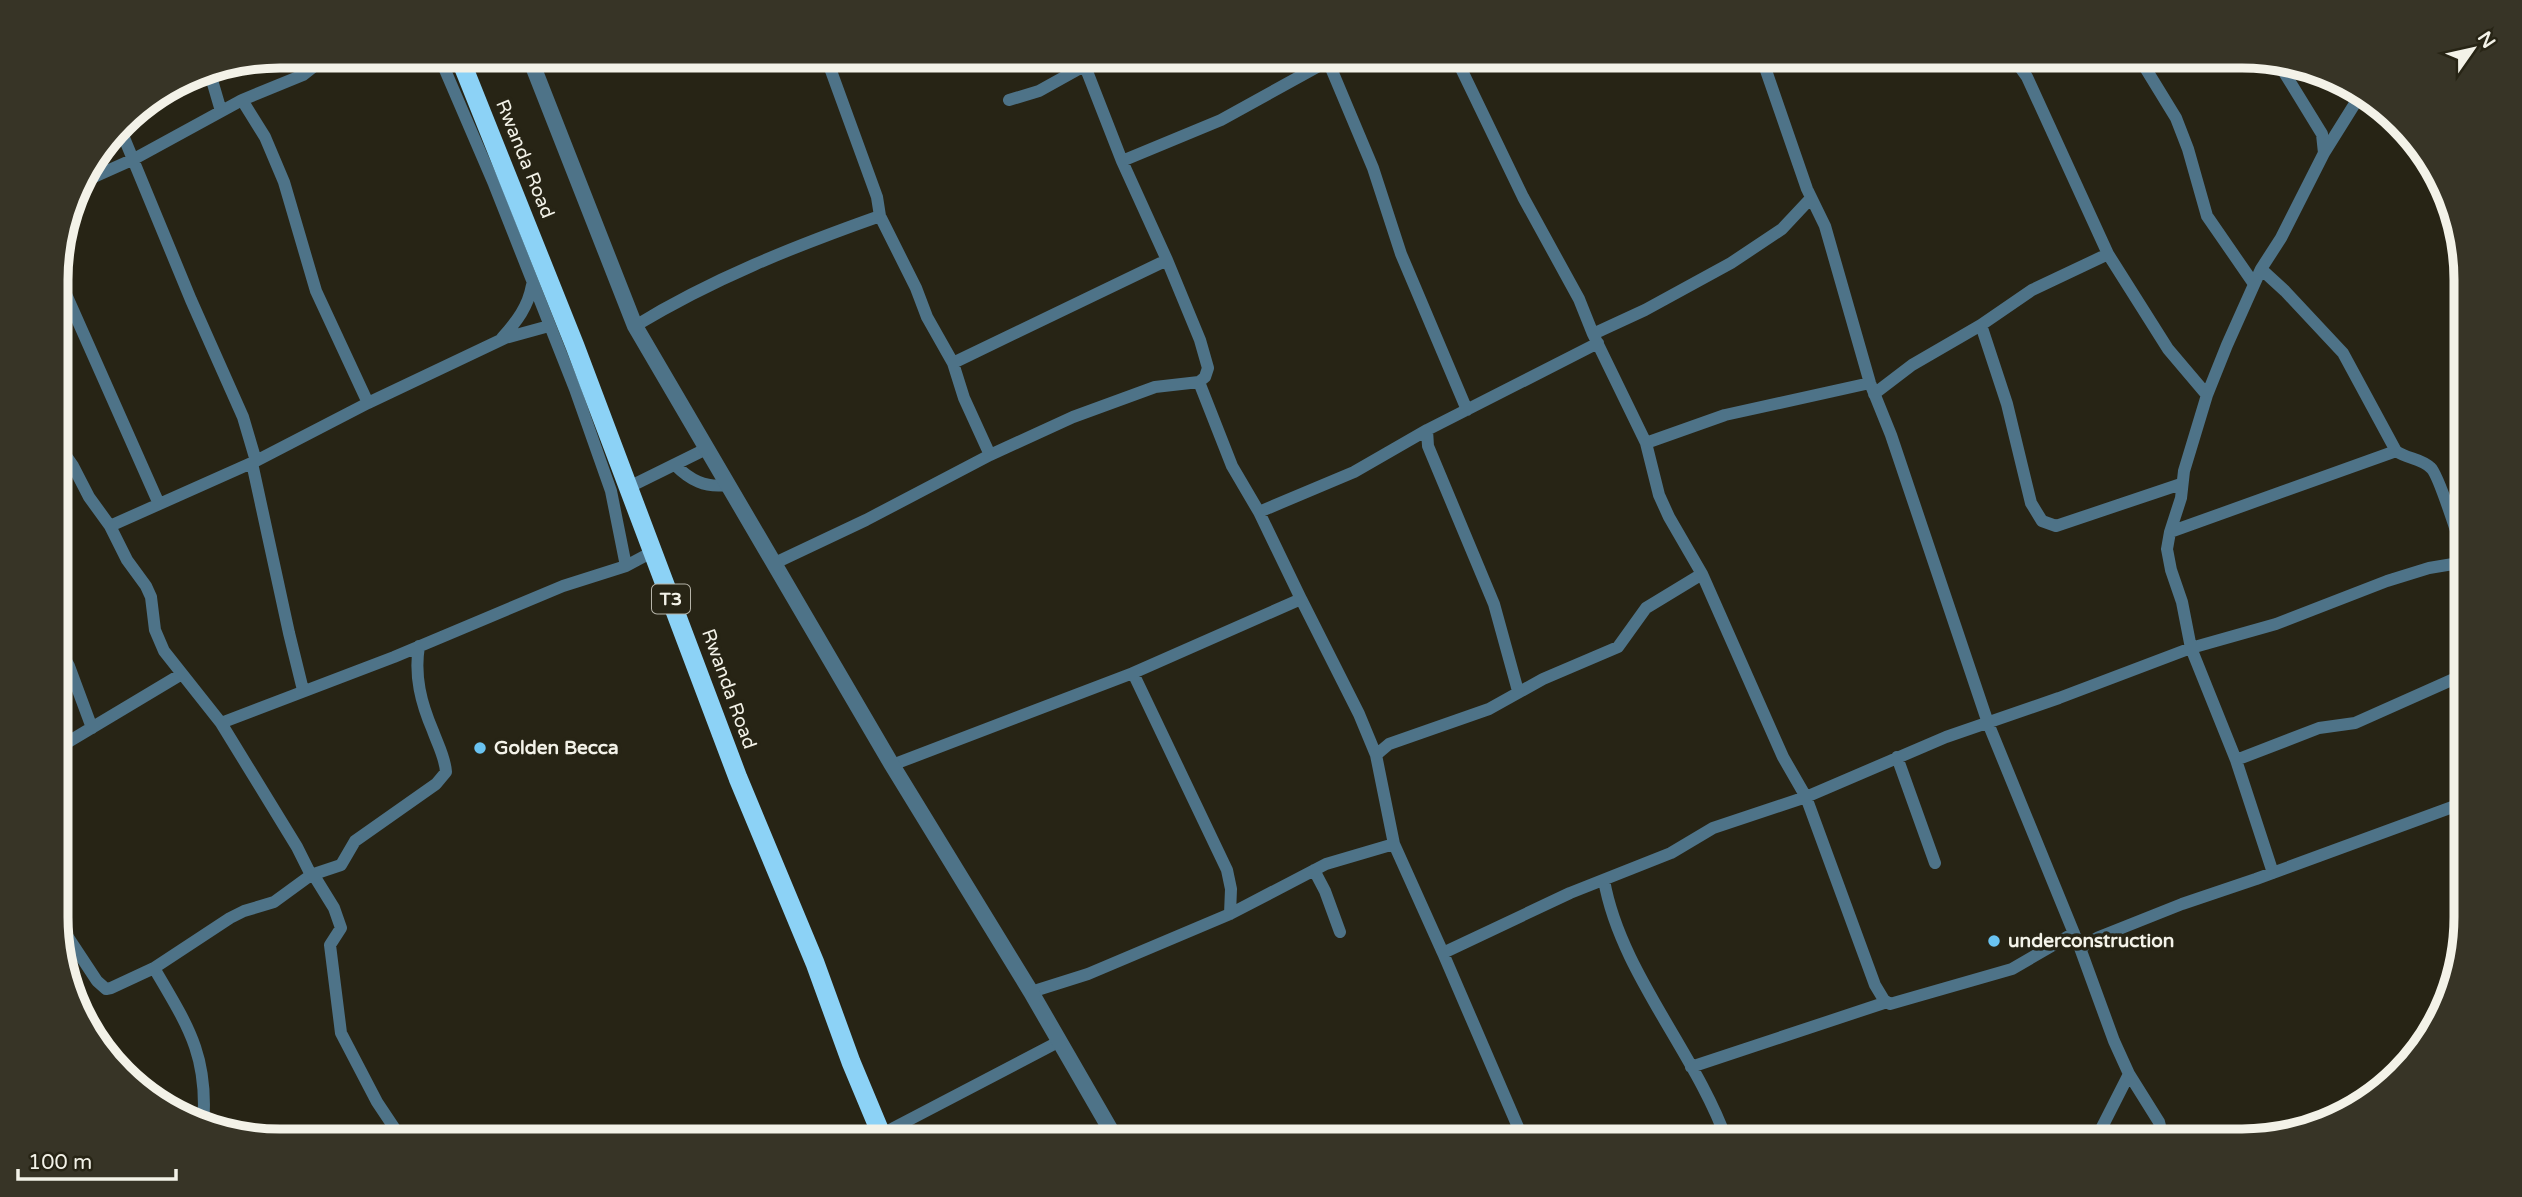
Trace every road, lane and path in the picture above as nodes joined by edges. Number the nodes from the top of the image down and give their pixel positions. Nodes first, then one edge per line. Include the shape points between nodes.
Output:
1 (1313, 68) edge
2 (1336, 68) edge
3 (1461, 68) edge
4 (1765, 68) edge
5 (2020, 68) edge
6 (2145, 68) edge
7 (311, 69) edge
8 (445, 69) edge
9 (464, 69) edge
10 (534, 69) edge
11 (832, 69) edge
12 (1072, 69) edge
13 (1086, 69) edge
14 (2284, 72) edge
15 (212, 80) edge
16 (242, 100) junction
17 (1009, 100) dead end
18 (2356, 102) edge
19 (221, 111) junction
20 (124, 137) edge
21 (2324, 153) junction
22 (134, 159) junction
23 (1122, 161) junction
24 (96, 176) edge
25 (1811, 198) junction
26 (880, 216) junction
27 (2108, 254) junction
28 (1167, 260) junction
29 (2261, 269) junction
30 (2254, 284) junction
31 (532, 285) junction
32 (69, 301) edge
33 (1981, 325) junction
34 (549, 326) junction
35 (635, 326) junction
36 (1595, 339) junction
37 (500, 340) junction
38 (953, 363) junction
39 (1199, 382) junction
40 (1872, 388) junction
41 (2207, 395) junction
42 (368, 403) junction
43 (1467, 410) junction
44 (1427, 430) junction
45 (1646, 443) junction
46 (706, 449) junction
47 (2396, 451) junction
48 (990, 456) junction
49 (69, 460) edge
50 (254, 462) junction
51 (675, 465) junction
52 (2181, 484) junction
53 (727, 485) junction
54 (629, 486) junction
55 (159, 503) junction
56 (1259, 512) junction
57 (110, 526) junction
58 (2454, 529) edge
59 (2169, 533) junction
60 (654, 551) junction
61 (2454, 562) edge
62 (775, 564) junction
63 (626, 566) junction
64 (1702, 574) junction
65 (1301, 599) junction
66 (419, 646) junction
67 (2191, 648) junction
68 (68, 665) edge
69 (1133, 673) junction
70 (180, 675) junction
71 (2454, 679) edge
72 (303, 690) junction
73 (1518, 691) junction
74 (220, 723) junction
75 (1988, 723) junction
76 (92, 728) junction
77 (68, 742) edge
78 (1376, 755) junction
79 (1897, 757) junction
80 (2236, 760) junction
81 (892, 765) junction
82 (1806, 797) junction
83 (2454, 806) edge
84 (1394, 844) junction
85 (1935, 863) dead end
86 (1314, 870) junction
87 (2273, 873) junction
88 (312, 874) junction
89 (1604, 880) junction
90 (1230, 914) junction
91 (1340, 932) dead end
92 (2074, 933) junction
93 (70, 940) edge
94 (2080, 948) junction
95 (1443, 953) junction
96 (154, 968) junction
97 (1031, 992) junction
98 (1887, 1002) junction
99 (1060, 1041) junction
100 (1691, 1067) junction
101 (2129, 1074) junction
102 (204, 1114) edge
103 (1519, 1128) edge
104 (1722, 1128) edge
105 (2102, 1128) edge
106 (2161, 1128) edge
107 (395, 1129) edge
108 (877, 1129) edge
109 (900, 1129) edge
110 (1111, 1129) edge

1 - 23 street via 1220,120
2 - 43 street via 1401,254
3 - 36 street
4 - 25 street
5 - 27 street
6 - 30 street via 2176,118 2207,216
7 - 16 street
8 - 31 street
9 - 54 highway, Rwanda Road / T3
10 - 35 street
11 - 26 street
12 - 17 street via 1039,91
13 - 23 street
14 - 21 street via 2322,134
15 - 19 street
16 - 19 street
16 - 42 street via 265,137 284,182 316,291
18 - 21 street
19 - 22 street
20 - 22 street
21 - 29 street
22 - 24 street
22 - 50 street via 243,417
23 - 28 street
25 - 36 street via 1764,243
25 - 40 street via 1825,226
26 - 35 street via 777,254
26 - 38 street
27 - 33 street via 2032,290
27 - 41 street via 2168,349
28 - 38 street
28 - 39 street via 1208,368
29 - 30 street
29 - 47 street via 2343,352
30 - 41 street
31 - 34 street
31 - 37 street via 524,312
32 - 55 street
33 - 40 street
33 - 52 street via 2007,404 2031,503 2042,521 2056,526
34 - 37 street
34 - 63 street via 605,471
35 - 46 street
36 - 43 street
36 - 45 street
37 - 42 street
38 - 48 street
39 - 48 street via 1155,387 1116,400
39 - 56 street via 1232,466
40 - 45 street via 1725,415
40 - 75 street
41 - 52 street
42 - 50 street
43 - 44 street
44 - 56 street via 1354,472
44 - 73 street via 1433,459 1494,604
45 - 64 street via 1659,495
46 - 51 street
46 - 53 street
47 - 58 street via 2433,469
47 - 59 street
48 - 62 street
49 - 57 street
50 - 55 street
50 - 72 street
51 - 53 street via 701,484
51 - 54 street
52 - 59 street
53 - 62 street
54 - 60 highway, Rwanda Road / T3
55 - 57 street
56 - 65 street
57 - 70 street via 146,586 158,640
59 - 67 street via 2167,549
60 - 63 street
60 - 108 highway, Rwanda Road / T3
61 - 67 street via 2387,580 2276,624
62 - 81 street
63 - 66 street via 563,586
64 - 73 street via 1646,608 1618,647
64 - 82 street via 1783,757
65 - 69 street
65 - 78 street
66 - 72 street
66 - 88 street via 416,676 446,760 446,772 436,784 355,841 341,864
67 - 75 street
67 - 80 street
68 - 76 street
69 - 81 street
69 - 90 street via 1227,870
70 - 74 street
70 - 76 street
71 - 80 street via 2355,723 2319,728
72 - 74 street
73 - 78 street via 1489,709 1389,744
74 - 88 street
75 - 79 street
75 - 92 street
76 - 77 street
78 - 84 street
79 - 82 street
79 - 85 street
80 - 87 street
81 - 97 street
82 - 89 street via 1713,828 1671,853
82 - 98 street via 1875,985
83 - 87 street
84 - 86 street
84 - 95 street
86 - 90 street
86 - 91 street
87 - 94 street via 2182,904
88 - 96 street via 274,902 230,918
88 - 107 street via 341,928 330,945 341,1033
89 - 95 street
89 - 100 street via 1609,908
90 - 97 street via 1088,974
92 - 94 street
92 - 98 street via 2012,969
93 - 96 street via 106,989
94 - 101 street
95 - 103 street
96 - 102 street via 198,1052 204,1074
97 - 99 street
98 - 100 street
99 - 109 street
99 - 110 street
100 - 104 street
101 - 105 street
101 - 106 street

